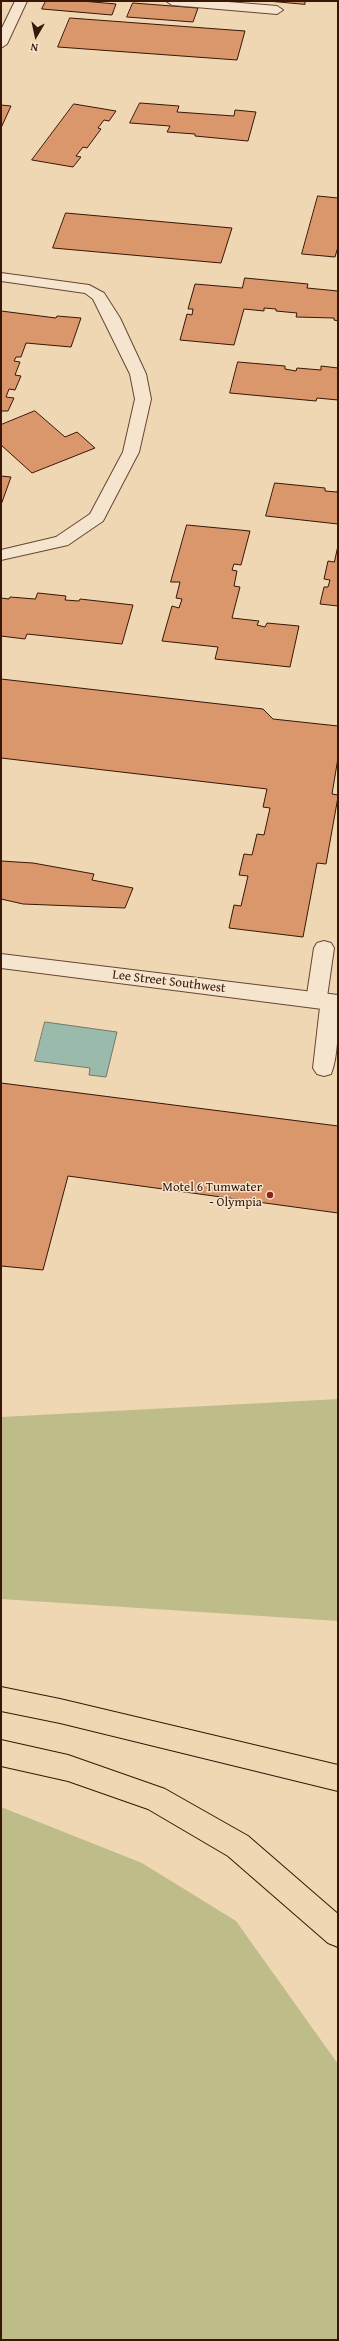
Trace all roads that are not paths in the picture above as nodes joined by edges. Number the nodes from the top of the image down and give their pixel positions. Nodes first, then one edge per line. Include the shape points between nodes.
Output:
1 (21, 1) edge
2 (172, 1) edge
3 (277, 10) dead end
4 (1, 44) edge
5 (1, 277) edge
6 (1, 555) edge
7 (324, 948) dead end
8 (1, 961) edge
9 (328, 1002) edge
10 (324, 1068) dead end
11 (1, 1699) edge
12 (1, 1753) edge
13 (338, 1778) edge
14 (338, 1933) edge

1 - 4 street
2 - 3 street
5 - 6 street via 89,289 99,296 138,374 143,399 131,452 98,517 62,541
7 - 9 street
8 - 9 street, Lee Street Southwest
9 - 10 street
11 - 13 highway
12 - 14 highway via 68,1768 155,1798 238,1846 332,1925

